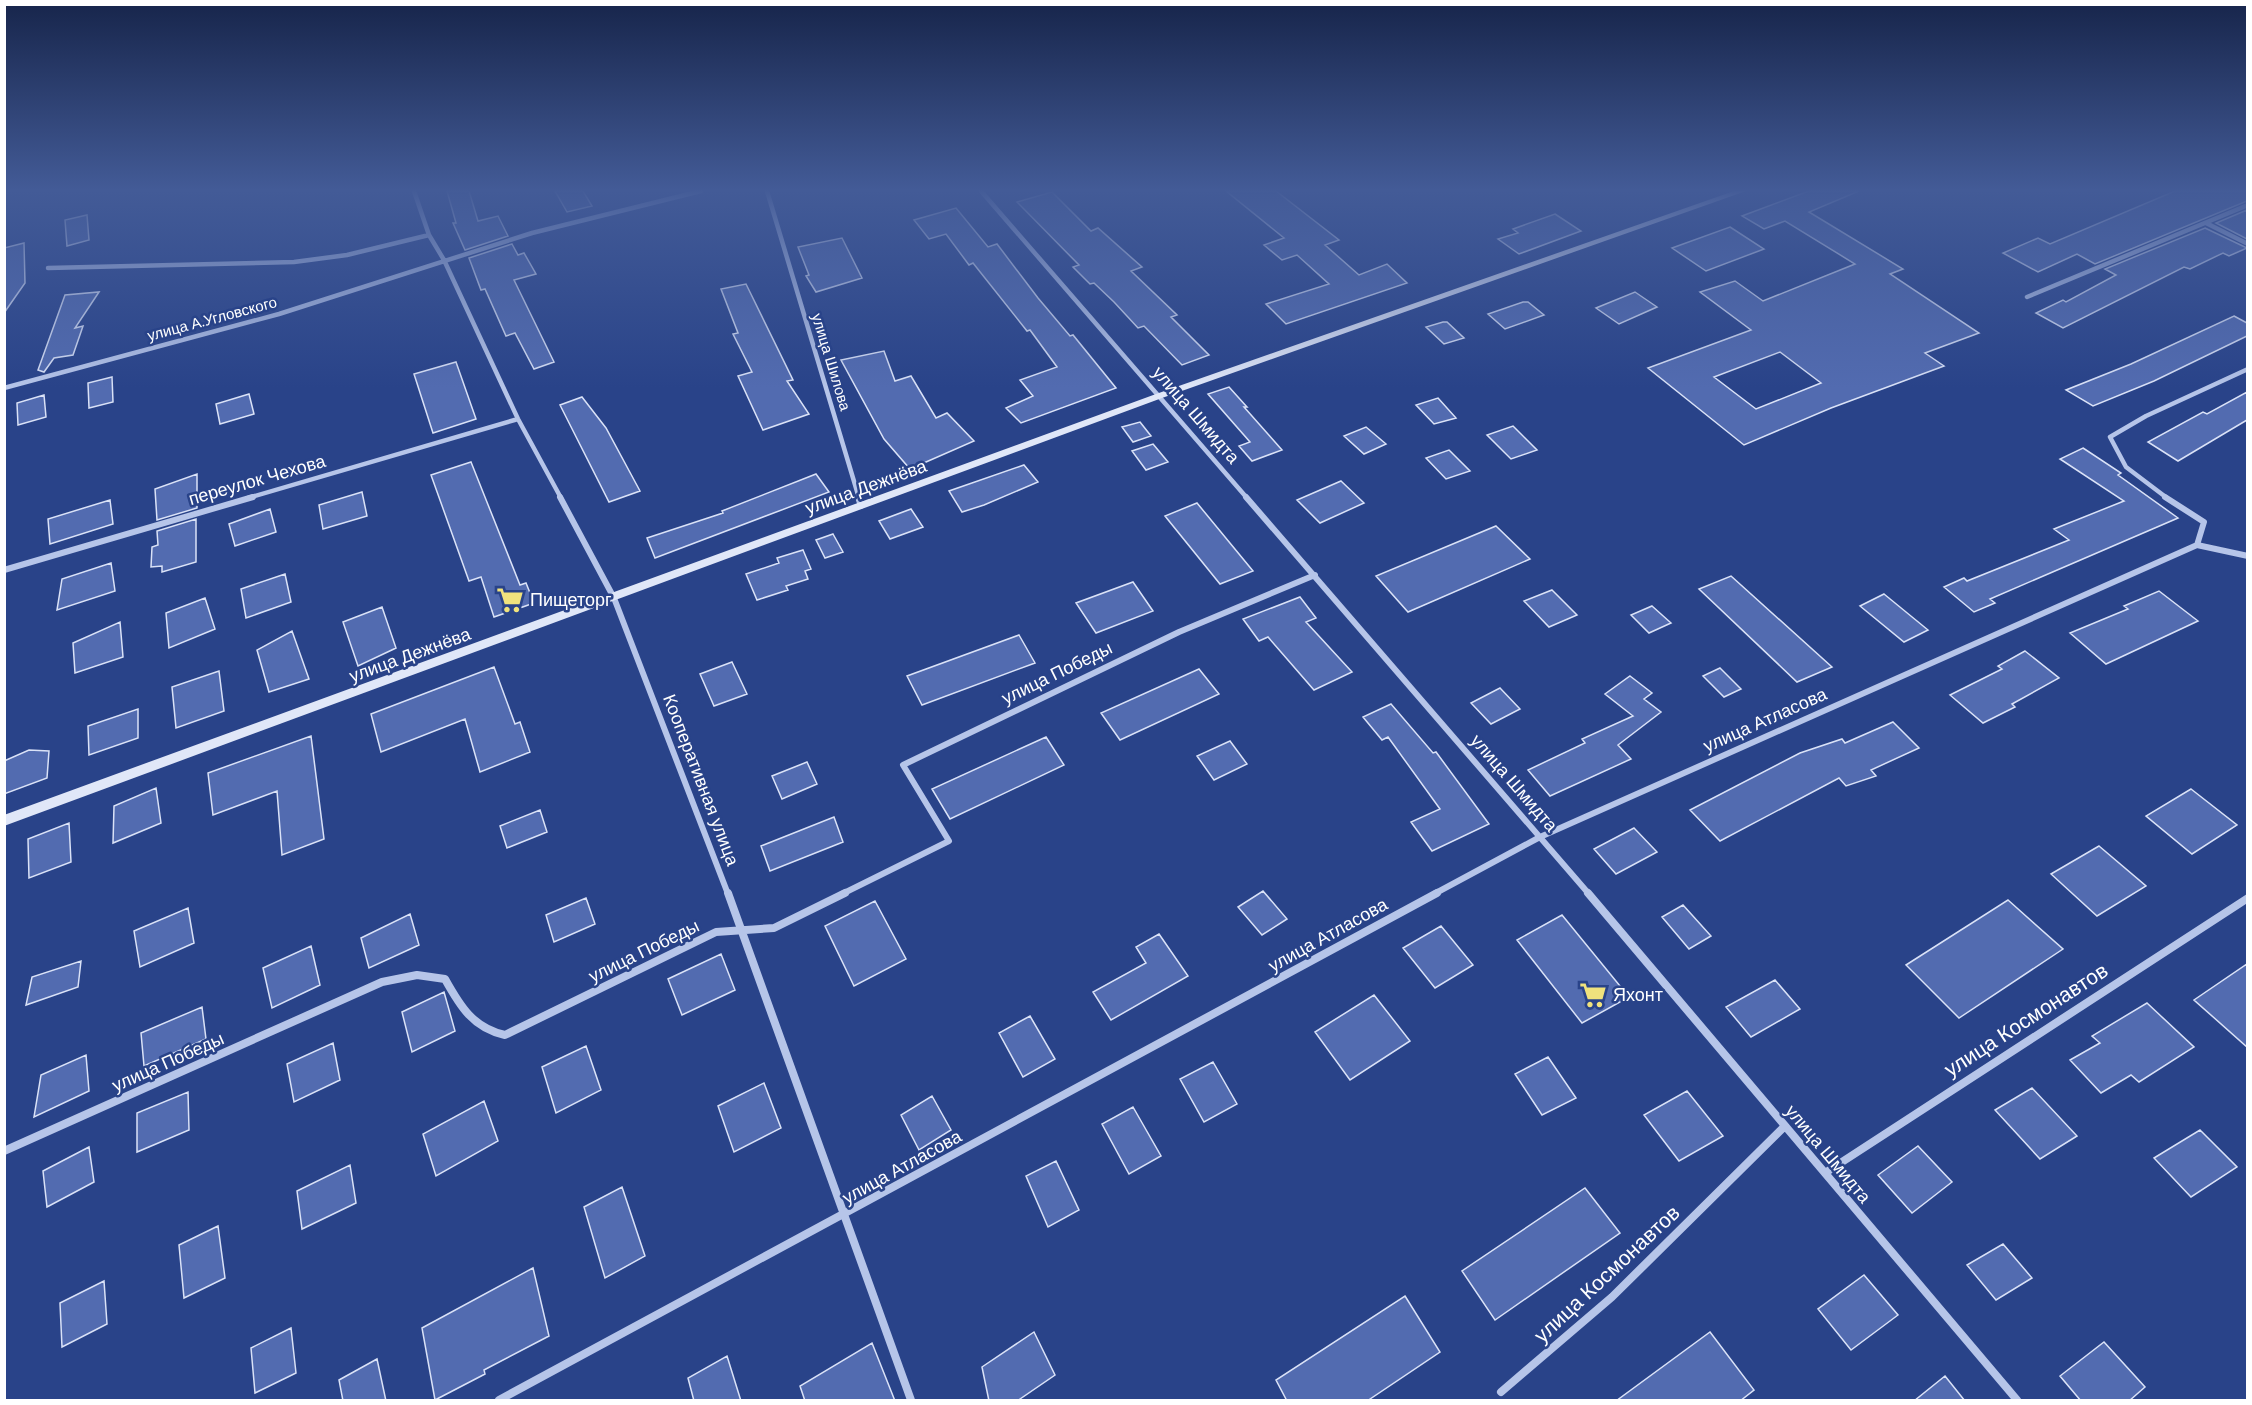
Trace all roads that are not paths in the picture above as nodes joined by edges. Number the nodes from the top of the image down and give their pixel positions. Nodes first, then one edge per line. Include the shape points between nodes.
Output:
1 (335, 257) edge
2 (442, 257) edge
3 (455, 257) edge
4 (787, 257) edge
5 (1038, 257) edge
6 (1552, 257) edge
7 (2125, 257) edge
8 (444, 260) junction
9 (48, 268) dead end
10 (2027, 297) dead end
11 (2247, 369) edge
12 (4, 388) edge
13 (1159, 396) junction
14 (518, 419) junction
15 (861, 506) junction
16 (2197, 545) junction
17 (2247, 556) edge
18 (4, 570) edge
19 (1315, 575) junction
20 (614, 598) junction
21 (4, 821) edge
22 (1540, 837) junction
23 (2247, 898) edge
24 (743, 932) junction
25 (1785, 1126) junction
26 (4, 1151) edge
27 (1825, 1173) junction
28 (845, 1215) junction
29 (1501, 1392) dead end
30 (499, 1401) edge
31 (911, 1401) edge
32 (2017, 1401) edge

1 - 9 street via 294,262
2 - 8 street, Кооперативная улица
3 - 8 street, улица А.Угловского
4 - 15 street, улица Шилова
5 - 13 street, улица Шмидта
6 - 13 main road, улица Дежнёва
7 - 10 street
8 - 12 street, улица А.Угловского via 279,314
8 - 14 street, Кооперативная улица
11 - 16 street via 2110,437 2126,467 2204,522
13 - 15 main road, улица Дежнёва
13 - 19 street, улица Шмидта
14 - 18 street, переулок Чехова
14 - 20 street, Кооперативная улица
15 - 20 main road, улица Дежнёва
16 - 17 street
16 - 22 street, улица Атласова
19 - 22 street, улица Шмидта
19 - 24 street, улица Победы via 1179,632 903,765 949,841 774,928
20 - 21 main road, улица Дежнёва
20 - 24 street, Кооперативная улица
22 - 25 street, улица Шмидта
22 - 28 street, улица Атласова
23 - 27 street, улица Космонавтов
24 - 26 street, улица Победы via 716,932 505,1035 489,1033 476,1024 445,979 417,975 382,982
24 - 28 street, Кооперативная улица
25 - 27 street, улица Шмидта
25 - 29 street, улица Космонавтов via 1634,1275 1542,1360
27 - 32 street, улица Шмидта
28 - 30 street, улица Атласова
28 - 31 street, Кооперативная улица

